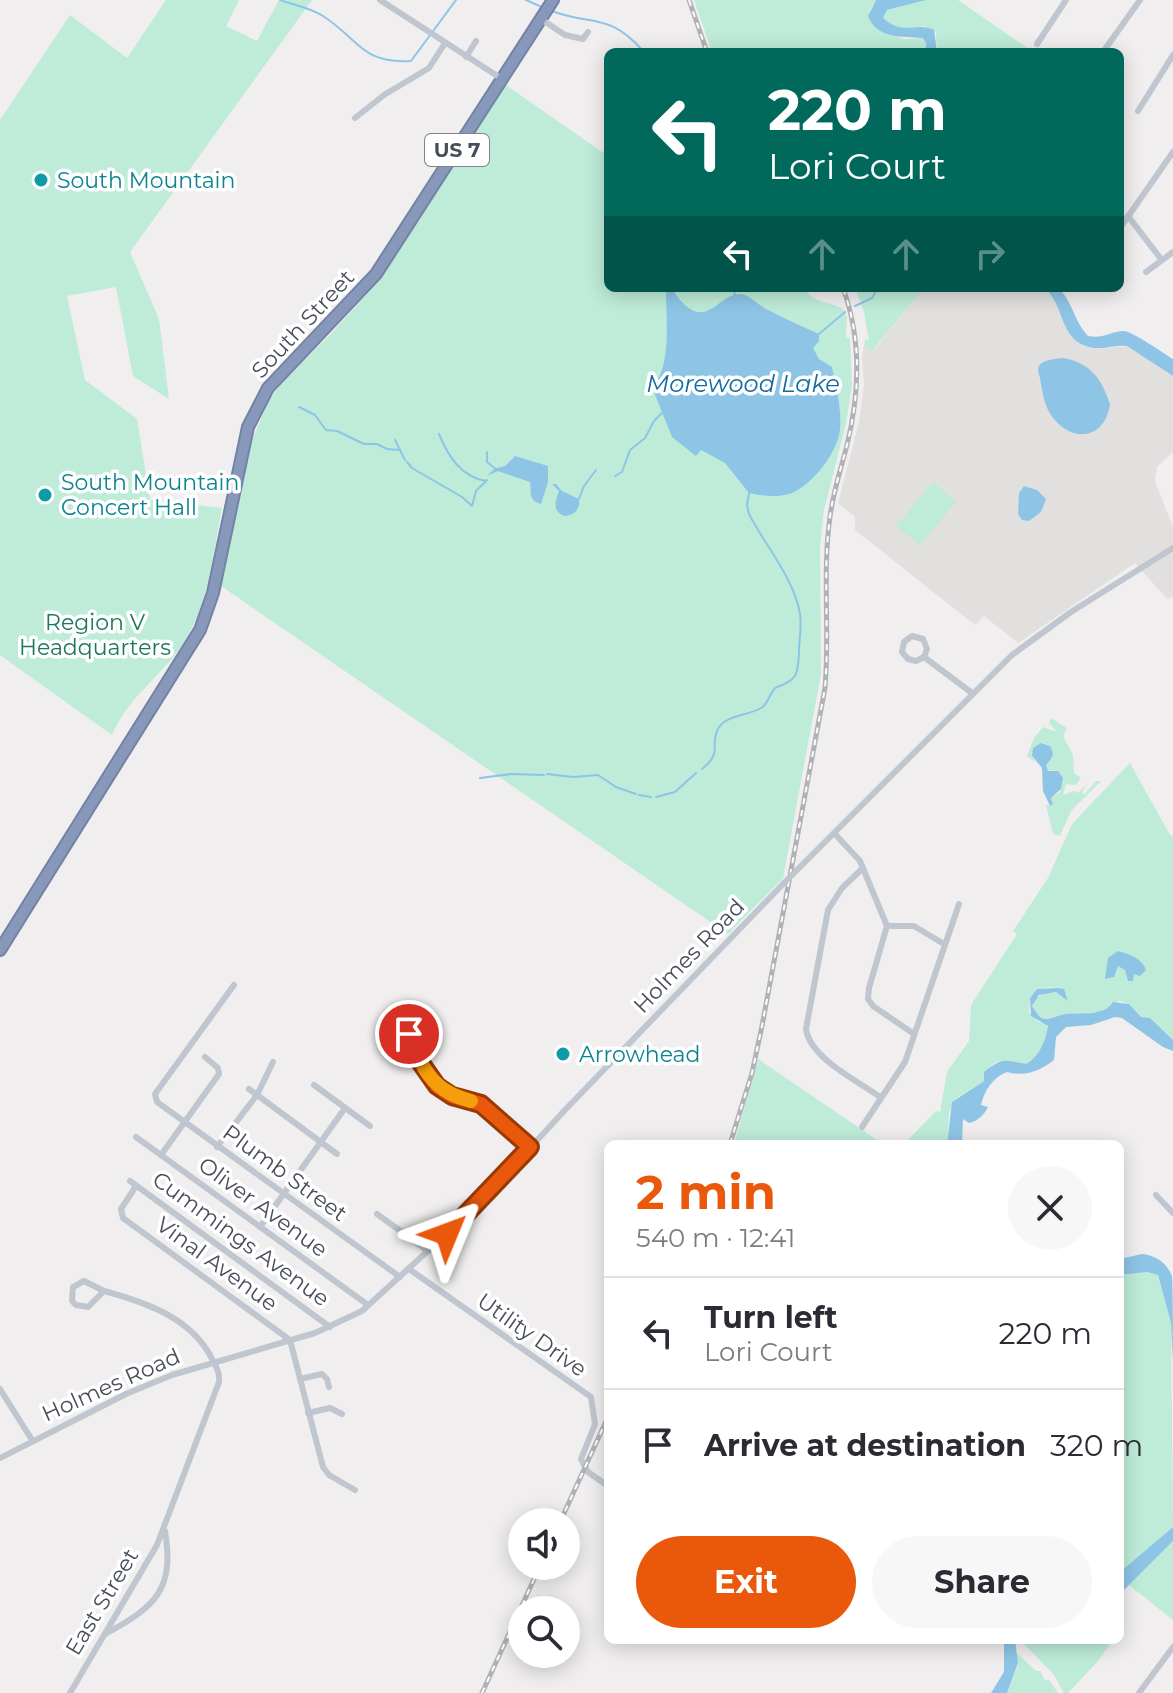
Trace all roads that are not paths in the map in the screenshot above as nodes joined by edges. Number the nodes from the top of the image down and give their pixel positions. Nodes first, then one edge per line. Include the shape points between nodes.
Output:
1 (380, 0) edge
2 (1066, 0) edge
3 (1140, 0) edge
4 (547, 9) edge
5 (588, 32) dead end
6 (476, 41) dead end
7 (445, 43) junction
8 (1037, 44) dead end
9 (1106, 48) edge
10 (1173, 55) edge
11 (466, 57) junction
12 (502, 79) junction
13 (1138, 111) dead end
14 (355, 118) dead end
15 (1173, 152) edge
16 (1128, 216) junction
17 (1124, 222) edge
18 (1173, 252) edge
19 (1161, 259) junction
20 (1146, 272) dead end
21 (1173, 548) edge
22 (924, 657) junction
23 (972, 693) junction
24 (835, 834) junction
25 (863, 868) junction
26 (959, 904) dead end
27 (887, 926) junction
28 (944, 944) junction
29 (0, 950) edge
30 (234, 985) dead end
31 (914, 1034) junction
32 (416, 1056) junction
33 (205, 1057) dead end
34 (273, 1062) dead end
35 (314, 1085) dead end
36 (249, 1089) dead end
37 (257, 1095) junction
38 (880, 1097) junction
39 (345, 1108) junction
40 (184, 1123) junction
41 (370, 1126) dead end
42 (862, 1127) dead end
43 (136, 1137) dead end
44 (320, 1142) junction
45 (217, 1147) junction
46 (530, 1147) junction
47 (337, 1154) dead end
48 (161, 1155) junction
49 (133, 1184) joint
50 (284, 1194) junction
51 (1156, 1195) dead end
52 (1173, 1213) edge
53 (377, 1214) dead end
54 (260, 1227) junction
55 (428, 1251) junction
56 (409, 1269) junction
57 (400, 1277) junction
58 (104, 1291) junction
59 (368, 1305) junction
60 (330, 1327) junction
61 (290, 1340) junction
62 (213, 1363) junction
63 (300, 1379) junction
64 (329, 1387) dead end
65 (0, 1389) edge
66 (308, 1413) junction
67 (342, 1414) dead end
68 (32, 1440) junction
69 (0, 1458) edge
70 (604, 1483) edge
71 (355, 1490) dead end
72 (164, 1529) junction
73 (102, 1636) junction
74 (1173, 1647) edge
75 (70, 1693) edge
76 (1139, 1693) edge

1 - 7 street
2 - 8 street
3 - 9 street
4 - 5 street via 574,39 583,39
4 - 12 highway, South Street / US 7
6 - 11 street
7 - 11 street
7 - 14 street via 429,68
10 - 13 street
11 - 12 street
12 - 29 highway, South Street / US 7 via 376,274 288,363 262,397 248,427 213,593 200,630
15 - 16 street
16 - 17 street
16 - 19 street
18 - 19 street
19 - 20 street
21 - 23 street, Holmes Road via 1044,631
22 - 22 street via 914,662 906,658 906,640 924,640
22 - 23 street
23 - 24 street, Holmes Road
24 - 25 street
24 - 46 street, Holmes Road, bridge
25 - 27 street
25 - 38 street via 827,913 806,1033 817,1053
26 - 28 street
27 - 28 street via 914,926
27 - 31 street via 868,999
28 - 31 street
30 - 40 street, Plumb Street via 155,1094 157,1102
31 - 38 street via 904,1064
32 - 32 street via 416,1039 409,1034 398,1038 398,1054
32 - 46 street via 437,1086 481,1104
33 - 40 street via 220,1071
34 - 37 street
35 - 39 street
36 - 37 street
37 - 44 street
37 - 45 street
38 - 42 street
39 - 41 street
39 - 44 street
40 - 45 street, Plumb Street
40 - 48 street
43 - 48 street, Oliver Avenue
44 - 47 street
44 - 50 street
45 - 50 street, Plumb Street
46 - 55 street, Holmes Road
48 - 54 street, Oliver Avenue
49 - 60 street, Cummings Avenue
49 - 61 street, Vinal Avenue via 121,1209 123,1218
50 - 54 street
50 - 57 street, Plumb Street
51 - 52 street
53 - 55 street
54 - 59 street, Oliver Avenue
55 - 56 street, Holmes Road
56 - 57 street, Holmes Road
56 - 70 street, Utility Drive via 591,1397 595,1424 581,1459
57 - 59 street, Holmes Road
58 - 58 street via 84,1281 73,1287 72,1301 88,1307
58 - 62 street via 173,1318 207,1349
59 - 60 street, Holmes Road
60 - 61 street, Holmes Road
61 - 62 street, Holmes Road
61 - 63 street
62 - 68 street, Holmes Road via 126,1394
62 - 72 street, East Street via 220,1377 218,1389
63 - 64 street via 322,1374
63 - 66 street
65 - 68 street
66 - 67 street via 330,1408
66 - 71 street via 323,1467
68 - 69 street, Holmes Road
72 - 73 street, East Street
72 - 73 street via 168,1559 160,1593
73 - 75 street, East Street
74 - 76 street

